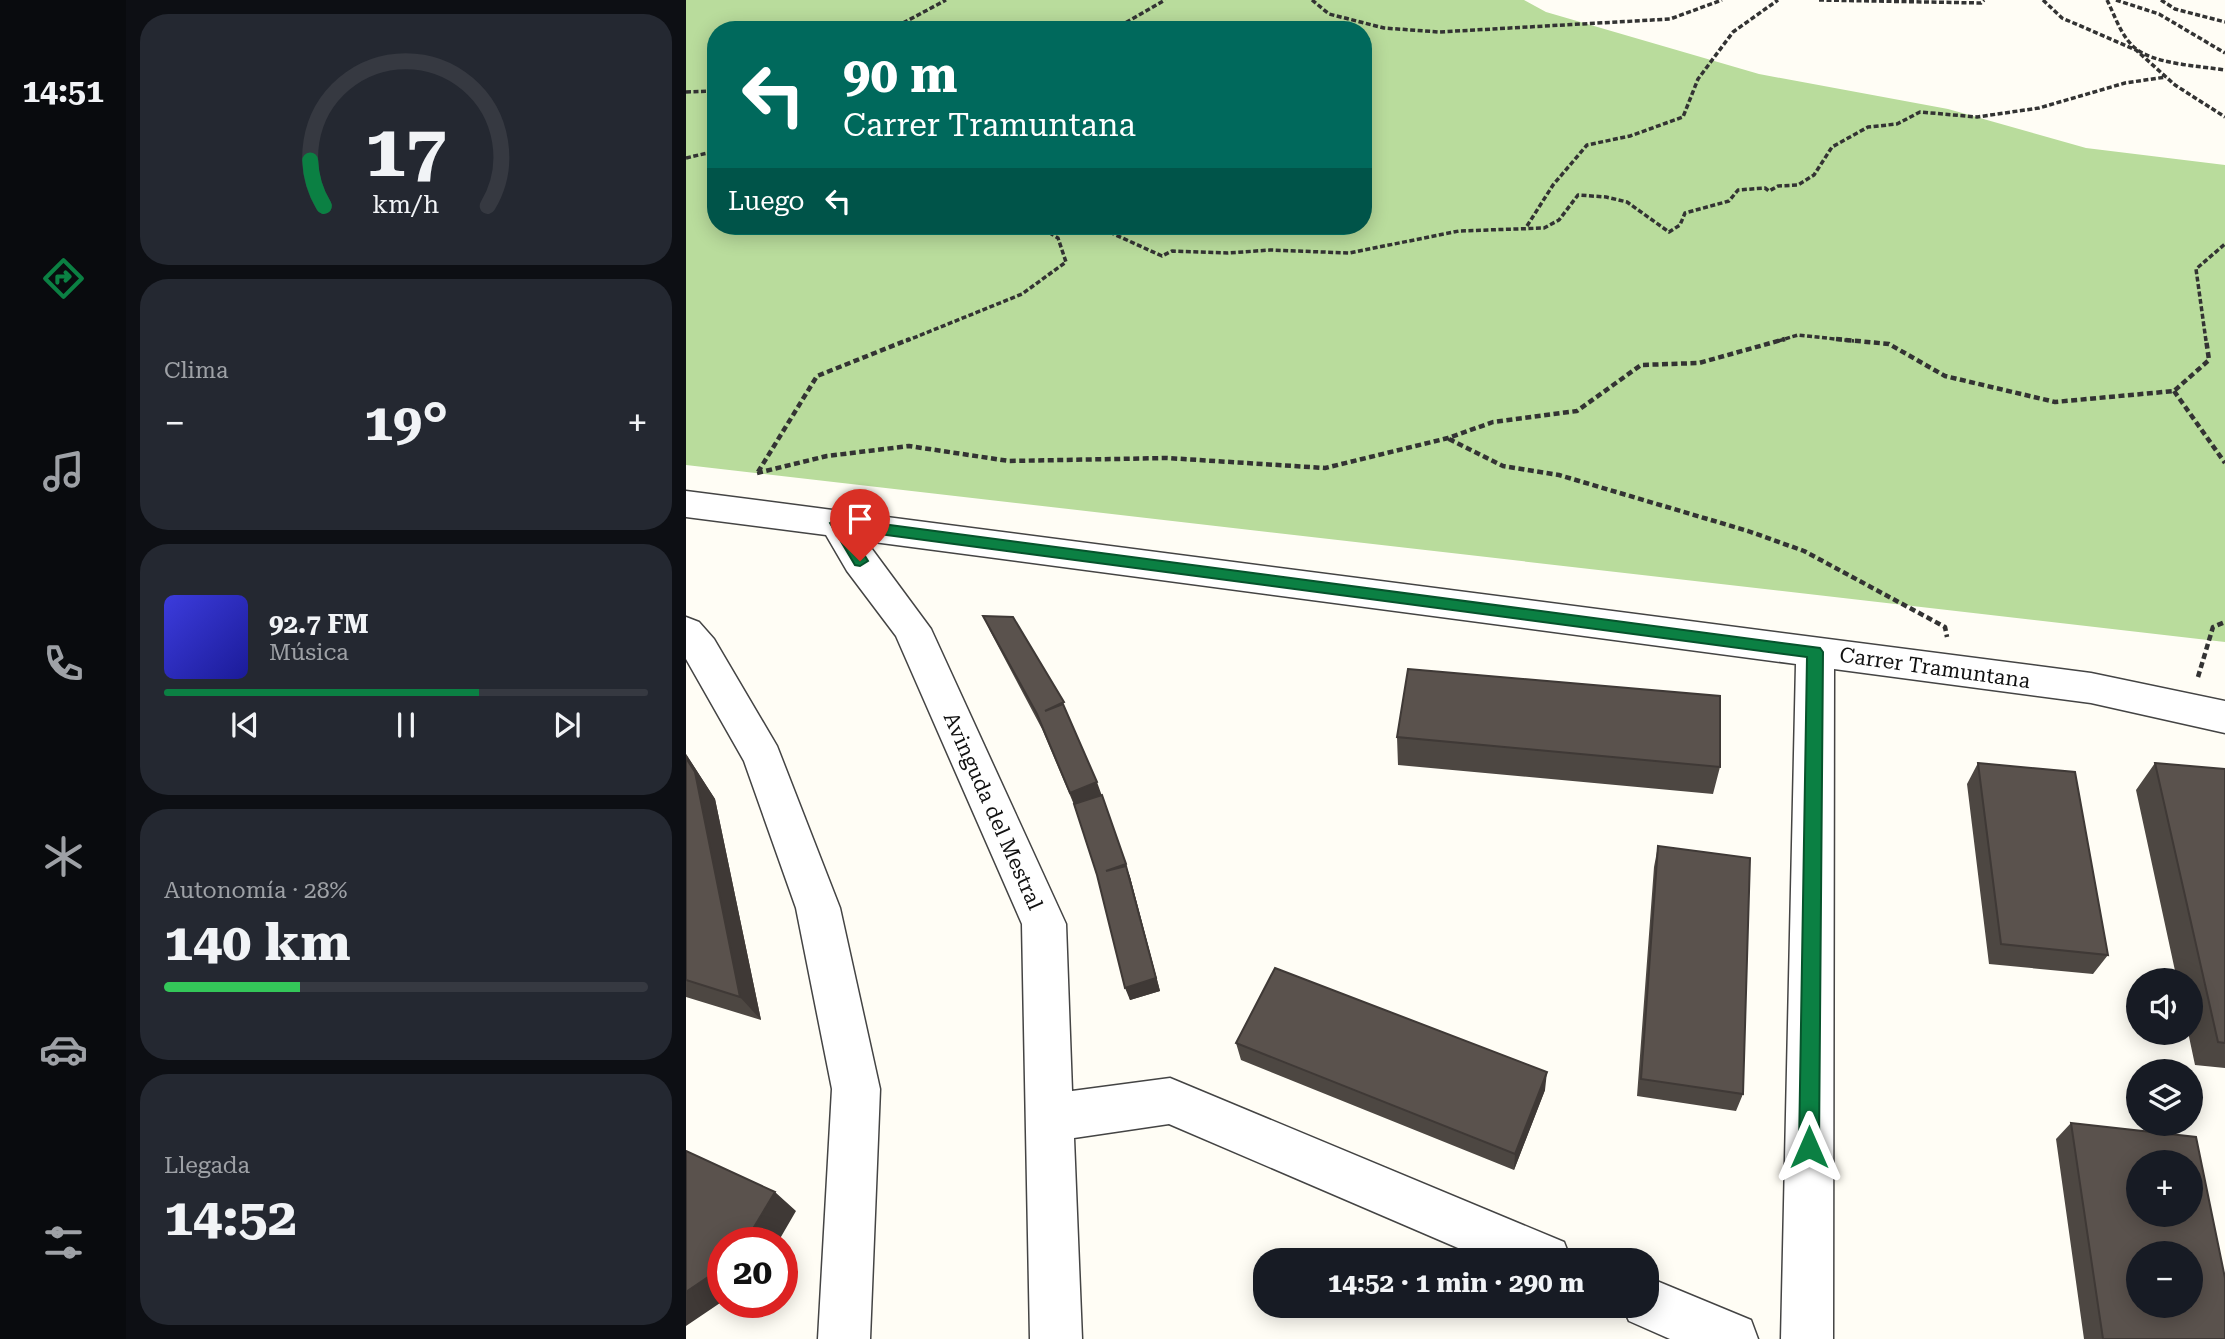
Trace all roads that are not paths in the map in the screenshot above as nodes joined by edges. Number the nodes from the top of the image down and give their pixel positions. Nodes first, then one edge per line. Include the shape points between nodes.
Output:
1 (686, 504) edge
2 (837, 523) junction
3 (686, 632) edge
4 (1815, 652) junction
5 (2210, 714) edge
6 (1049, 1118) junction
7 (1518, 1248) edge
8 (1659, 1308) edge
9 (844, 1339) edge
10 (1056, 1339) edge
11 (1732, 1339) edge
12 (1807, 1339) edge

1 - 2 street, Carrer Tramuntana
2 - 4 street, Carrer Tramuntana
2 - 6 street, Avinguda del Mestral via 912,629 1044,924
3 - 9 street via 763,758 818,908 856,1089
4 - 5 street, Carrer Tramuntana via 2091,688
4 - 12 street
6 - 7 street via 1170,1101
6 - 10 street, Avinguda del Mestral
8 - 11 street

